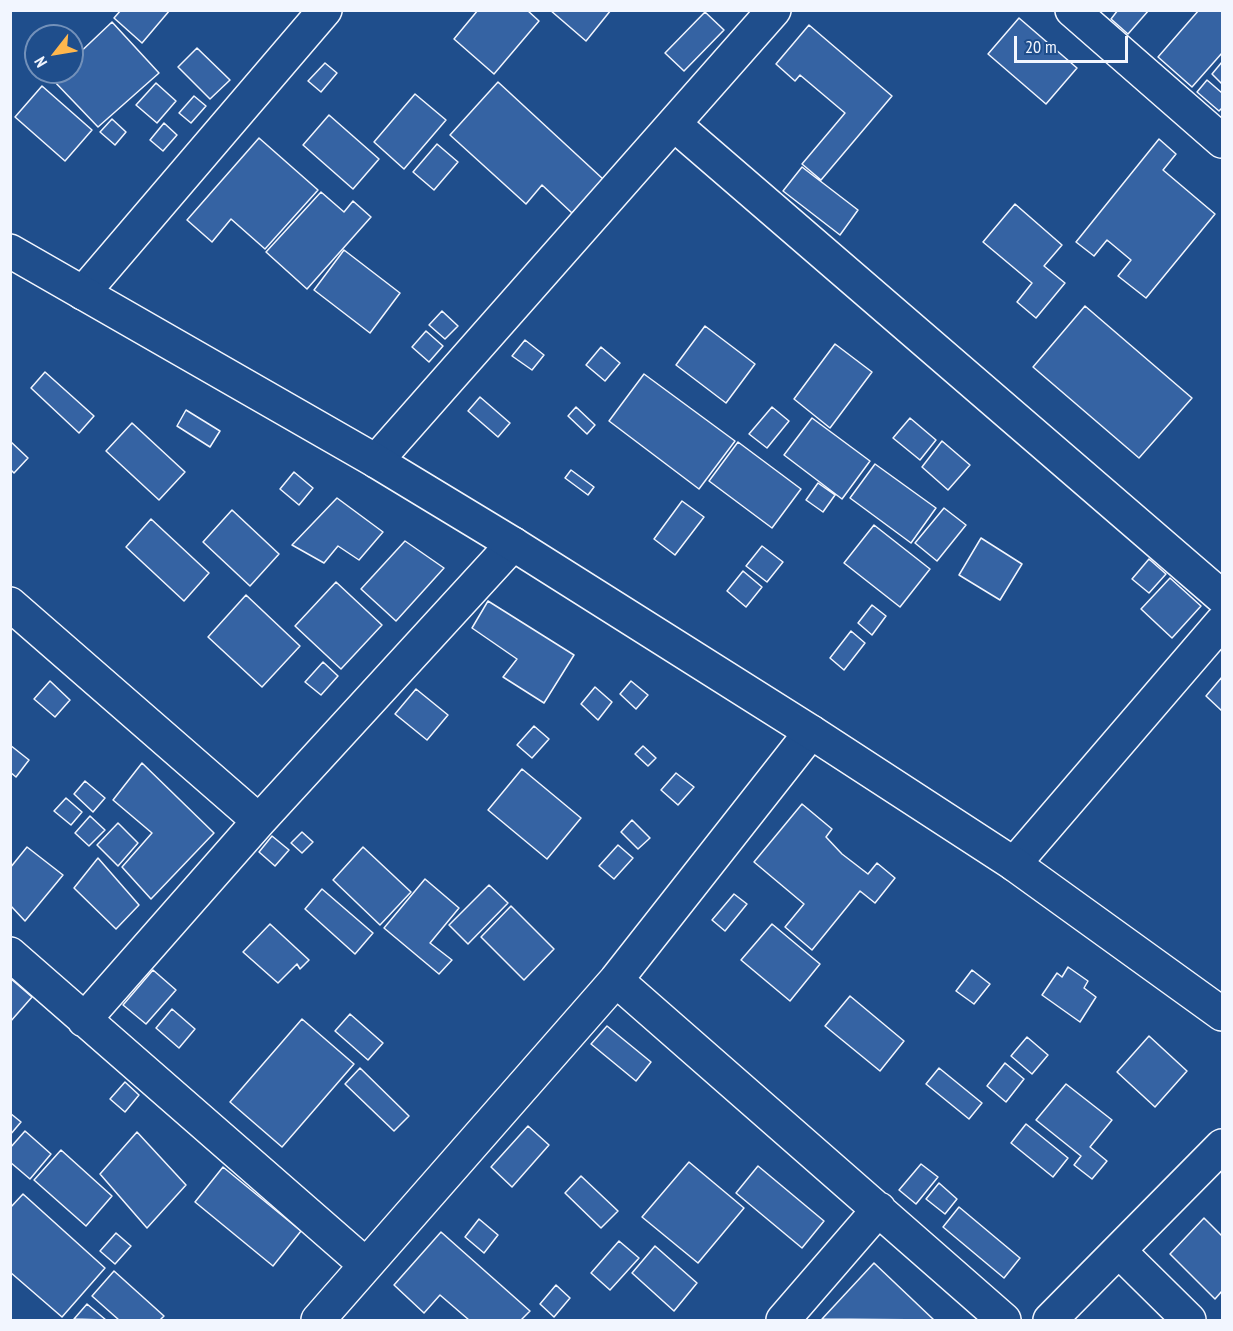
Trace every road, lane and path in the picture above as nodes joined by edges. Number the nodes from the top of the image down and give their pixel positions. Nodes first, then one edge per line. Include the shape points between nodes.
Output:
1 (325, 10) edge
2 (774, 10) edge
3 (1081, 13) edge
4 (675, 125) junction
5 (1222, 141) edge
6 (10, 251) edge
7 (83, 293) junction
8 (376, 461) junction
9 (513, 544) junction
10 (1222, 597) edge
11 (10, 604) edge
12 (1222, 622) edge
13 (811, 732) junction
14 (259, 821) junction
15 (1014, 864) junction
16 (10, 954) edge
17 (616, 980) junction
18 (1222, 1014) edge
19 (84, 1020) junction
20 (1222, 1146) edge
21 (879, 1209) junction
22 (1119, 1251) junction
23 (366, 1265) junction
24 (318, 1320) edge
25 (783, 1320) edge
26 (1004, 1320) edge
27 (1050, 1320) edge
28 (1189, 1320) edge

1 - 7 street
2 - 4 street
3 - 5 street
4 - 8 street
4 - 10 street
6 - 7 street
7 - 8 street
8 - 9 street
9 - 13 street
9 - 14 street
11 - 14 street
12 - 15 street
13 - 15 street
13 - 17 street
14 - 19 street
15 - 18 street
16 - 19 street
17 - 21 street
17 - 23 street
19 - 23 street
20 - 22 street
21 - 25 street
21 - 26 street
22 - 27 street
22 - 28 street
23 - 24 street

